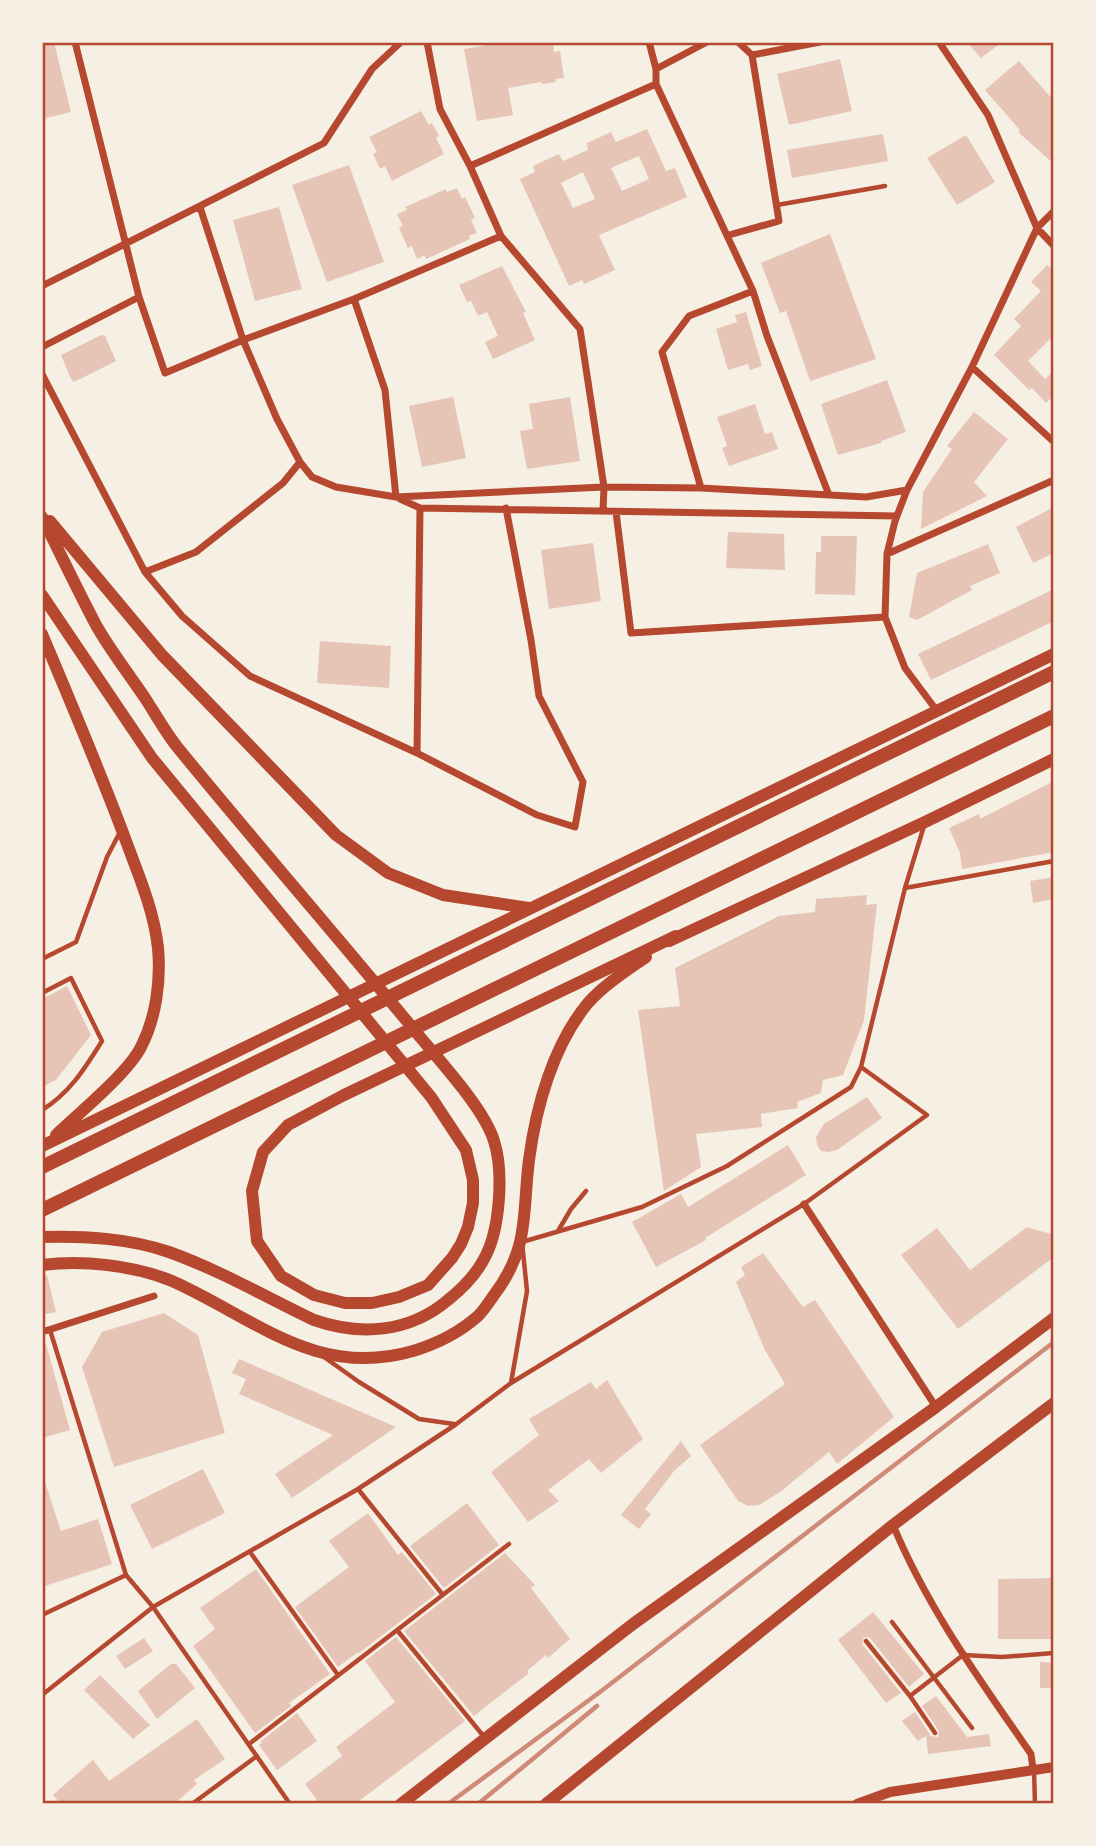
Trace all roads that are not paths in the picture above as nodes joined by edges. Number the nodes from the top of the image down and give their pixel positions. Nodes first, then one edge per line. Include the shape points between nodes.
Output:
1 (75, 42) edge
2 (401, 42) edge
3 (427, 42) edge
4 (649, 42) edge
5 (707, 42) edge
6 (738, 42) edge
7 (820, 42) edge
8 (939, 42) edge
9 (752, 55) junction
10 (656, 69) junction
11 (656, 84) junction
12 (470, 166) junction
13 (885, 186) dead end
14 (776, 206) junction
15 (200, 207) junction
16 (1054, 211) edge
17 (1037, 228) junction
18 (501, 236) junction
19 (729, 236) junction
20 (126, 244) junction
21 (1054, 246) edge
22 (42, 286) edge
23 (753, 290) junction
24 (139, 297) junction
25 (354, 299) junction
26 (243, 340) junction
27 (42, 347) edge
28 (972, 367) junction
29 (42, 374) edge
30 (1054, 442) edge
31 (300, 462) junction
32 (1054, 480) edge
33 (604, 487) junction
34 (701, 488) junction
35 (907, 490) junction
36 (829, 495) junction
37 (396, 497) junction
38 (420, 508) junction
39 (506, 508) junction
40 (42, 511) edge
41 (603, 511) junction
42 (616, 512) junction
43 (897, 516) junction
44 (42, 517) edge
45 (887, 554) junction
46 (145, 572) junction
47 (42, 596) edge
48 (885, 617) junction
49 (42, 634) edge
50 (1054, 654) edge
51 (1054, 672) edge
52 (938, 712) junction
53 (1054, 716) edge
54 (417, 753) junction
55 (1054, 759) edge
56 (925, 822) junction
57 (122, 829) junction
58 (1054, 861) edge
59 (905, 888) junction
60 (530, 908) junction
61 (676, 936) junction
62 (42, 959) edge
63 (42, 993) edge
64 (861, 1068) junction
65 (42, 1110) edge
66 (44, 1145) edge
67 (42, 1167) edge
68 (586, 1191) dead end
69 (804, 1204) junction
70 (42, 1210) edge
71 (558, 1232) junction
72 (42, 1237) edge
73 (522, 1242) junction
74 (42, 1265) edge
75 (155, 1296) dead end
76 (1054, 1318) edge
77 (46, 1331) edge
78 (315, 1350) junction
79 (511, 1384) junction
80 (1054, 1404) edge
81 (936, 1407) junction
82 (455, 1425) junction
83 (358, 1489) junction
84 (893, 1525) junction
85 (509, 1544) dead end
86 (250, 1552) junction
87 (126, 1576) junction
88 (443, 1595) junction
89 (153, 1607) junction
90 (42, 1615) edge
91 (892, 1622) dead end
92 (397, 1630) junction
93 (866, 1641) dead end
94 (1054, 1653) edge
95 (963, 1655) junction
96 (338, 1675) junction
97 (934, 1677) junction
98 (42, 1695) edge
99 (910, 1696) junction
100 (972, 1728) dead end
101 (935, 1733) dead end
102 (485, 1739) junction
103 (249, 1744) junction
104 (257, 1756) junction
105 (1054, 1767) edge
106 (1034, 1769) junction
107 (192, 1804) edge
108 (290, 1804) edge
109 (401, 1804) edge
110 (546, 1804) edge
111 (857, 1804) edge
112 (1035, 1804) edge

1 - 20 street
2 - 15 street via 372,69 324,144
3 - 12 street via 439,109
4 - 10 street
5 - 10 street
6 - 9 street
7 - 9 street
8 - 17 street via 988,115
9 - 14 street
10 - 11 street
11 - 12 street
11 - 19 street
12 - 18 street
13 - 14 lane
14 - 19 street via 779,220
15 - 20 street
15 - 26 street
16 - 17 street
17 - 21 street
17 - 28 street
18 - 25 street
18 - 33 street via 580,329
19 - 23 street
20 - 22 street
20 - 24 street
23 - 34 street via 689,316 662,352
23 - 36 street
24 - 26 street via 165,373
24 - 27 street
25 - 26 street
25 - 37 street via 385,390
26 - 31 street via 276,419
28 - 30 street
28 - 35 street
29 - 46 street
31 - 37 street via 312,477 336,487
31 - 46 street via 283,483 196,552
32 - 45 street
33 - 34 street
33 - 37 street
33 - 41 street
34 - 36 street
35 - 36 street via 866,497
35 - 43 street
37 - 38 street
38 - 39 street
38 - 54 street
39 - 41 street
39 - 54 street via 539,695 583,782 575,827 537,815
40 - 60 main road via 162,655 336,835 388,873 443,895
41 - 42 street
42 - 43 street
42 - 48 street via 631,633
43 - 45 street
44 - 72 main road via 97,627 176,745 462,1089 495,1143 499,1190 495,1228 485,1258 467,1285 441,1307 414,1320 366,1331 339,1329 314,1320 167,1252 124,1241
45 - 48 street
46 - 54 street via 182,616 250,676
47 - 61 main road via 152,758 278,913 431,1097 466,1150 473,1203 468,1227 453,1258 428,1285 372,1303 345,1303 314,1295 281,1276 257,1241 252,1191 263,1152 288,1125 342,1096
48 - 52 street via 905,668
49 - 57 main road
50 - 52 main road
51 - 67 highway
52 - 60 main road
53 - 70 highway
55 - 56 main road
56 - 59 lane
56 - 61 main road
57 - 62 lane via 76,942
57 - 66 main road via 145,893 158,949 152,1021 141,1050
58 - 59 lane
59 - 64 lane
60 - 66 main road
61 - 73 main road via 588,1003 555,1061 529,1159
63 - 65 lane via 71,978 102,1041 76,1081
64 - 69 lane via 927,1115
64 - 71 lane via 851,1087 727,1166 642,1207
68 - 71 lane
69 - 79 lane
69 - 81 street
71 - 73 lane
73 - 78 main road via 497,1292 478,1315 454,1333 427,1347 377,1358 332,1356
73 - 79 lane via 527,1292
74 - 78 main road via 94,1263 170,1280 283,1339
75 - 77 street
76 - 81 main road
77 - 87 lane
78 - 82 lane via 419,1419
79 - 82 lane
80 - 84 main road
81 - 102 main road via 633,1624
82 - 83 lane
83 - 86 lane
83 - 88 lane
84 - 95 street via 933,1608
84 - 110 main road
85 - 88 lane
86 - 89 lane
86 - 96 lane
87 - 89 lane
87 - 90 lane
88 - 92 lane
89 - 98 lane
89 - 103 lane
91 - 97 lane
92 - 96 lane
92 - 102 lane
93 - 99 lane
94 - 95 lane
95 - 97 lane
95 - 106 street via 1031,1754
96 - 103 lane
97 - 99 lane
97 - 100 lane
99 - 101 lane
102 - 109 main road
103 - 104 lane
104 - 107 lane
104 - 108 lane
105 - 106 street
106 - 111 street via 890,1792
106 - 112 lane

